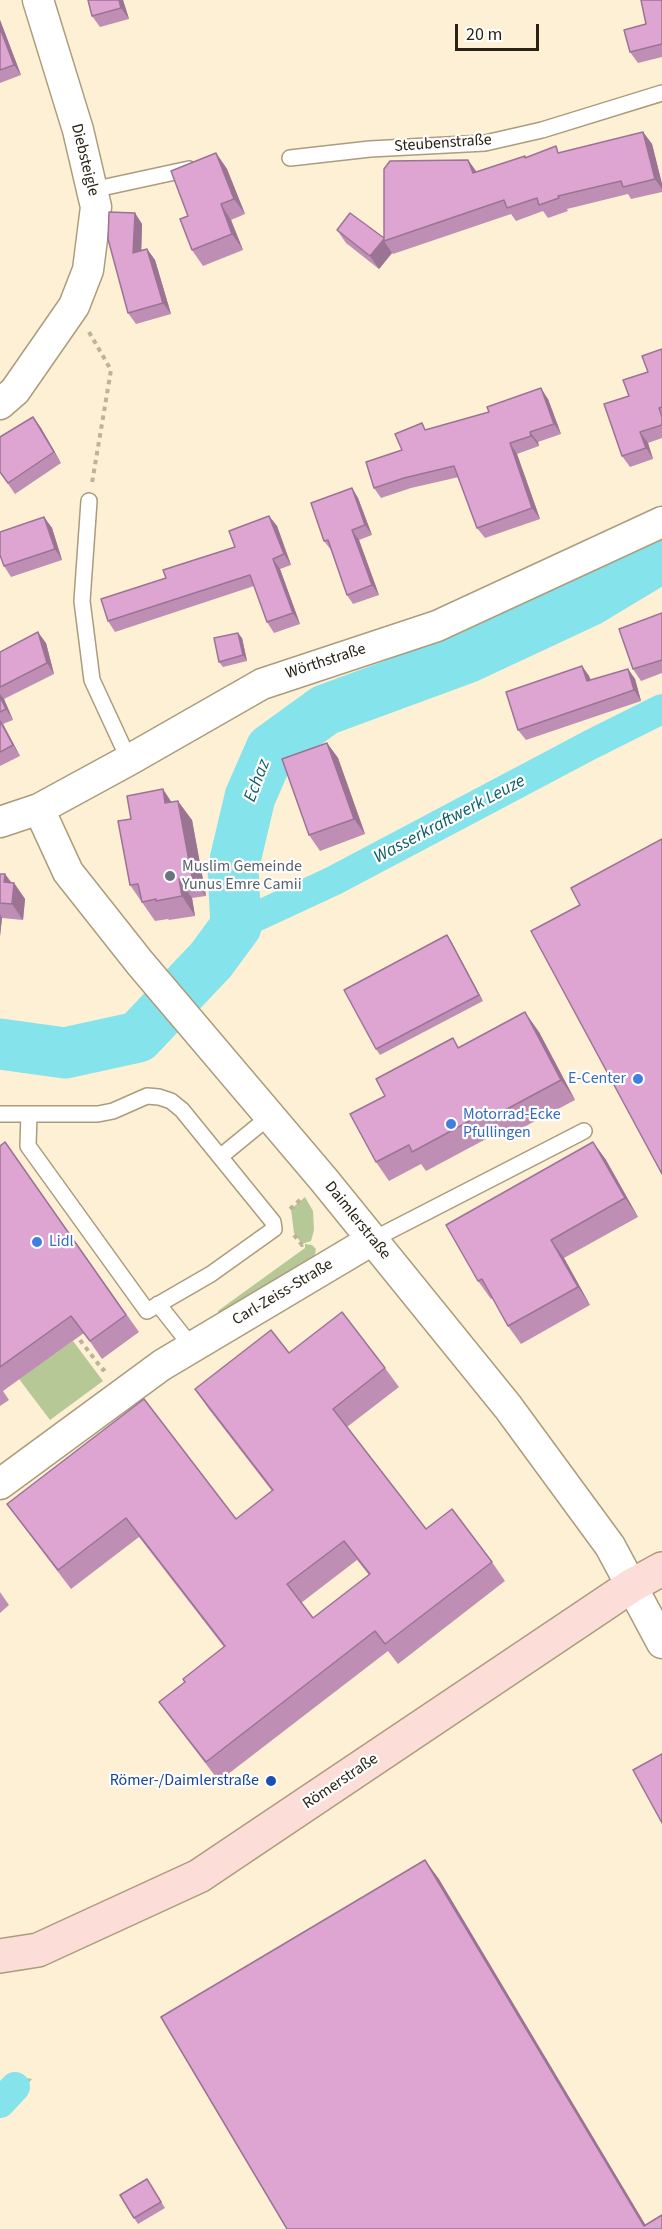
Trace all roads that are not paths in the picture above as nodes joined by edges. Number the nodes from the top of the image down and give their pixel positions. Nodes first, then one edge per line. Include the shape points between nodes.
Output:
1 (38, 0) edge
2 (662, 93) edge
3 (290, 158) dead end
4 (198, 167) edge
5 (92, 190) junction
6 (0, 404) edge
7 (89, 501) road end
8 (662, 522) edge
9 (129, 760) junction
10 (39, 809) junction
11 (0, 822) edge
12 (0, 1114) edge
13 (29, 1114) junction
14 (270, 1116) junction
15 (584, 1131) dead end
16 (220, 1157) junction
17 (372, 1240) junction
18 (158, 1304) junction
19 (192, 1347) junction
20 (0, 1484) edge
21 (662, 1569) edge
22 (631, 1586) junction
23 (662, 1643) edge
24 (0, 1956) edge

1 - 5 street, Diebsteigle
2 - 3 lane, Steubenstraße via 485,143
4 - 5 lane
5 - 6 street, Diebsteigle via 96,207 88,270 74,306 15,391
7 - 9 lane via 82,602 92,680
8 - 9 street, Wörthstraße via 437,626 262,684
9 - 10 street, Wörthstraße
10 - 11 street, Wörthstraße
10 - 14 street, Daimlerstraße via 68,872
12 - 13 lane
13 - 16 lane via 98,1114 147,1096 159,1097 182,1110
13 - 18 lane via 28,1146 147,1311
14 - 16 lane
14 - 17 street, Daimlerstraße
15 - 17 lane, Carl-Zeiss-Straße
16 - 18 lane via 273,1222 274,1229 211,1274
17 - 19 street, Carl-Zeiss-Straße
17 - 22 street, Daimlerstraße via 508,1407 610,1546
18 - 19 lane
19 - 20 street, Carl-Zeiss-Straße
21 - 22 main road, Römerstraße
22 - 23 street, Daimlerstraße
22 - 24 main road, Römerstraße via 199,1876 38,1950

